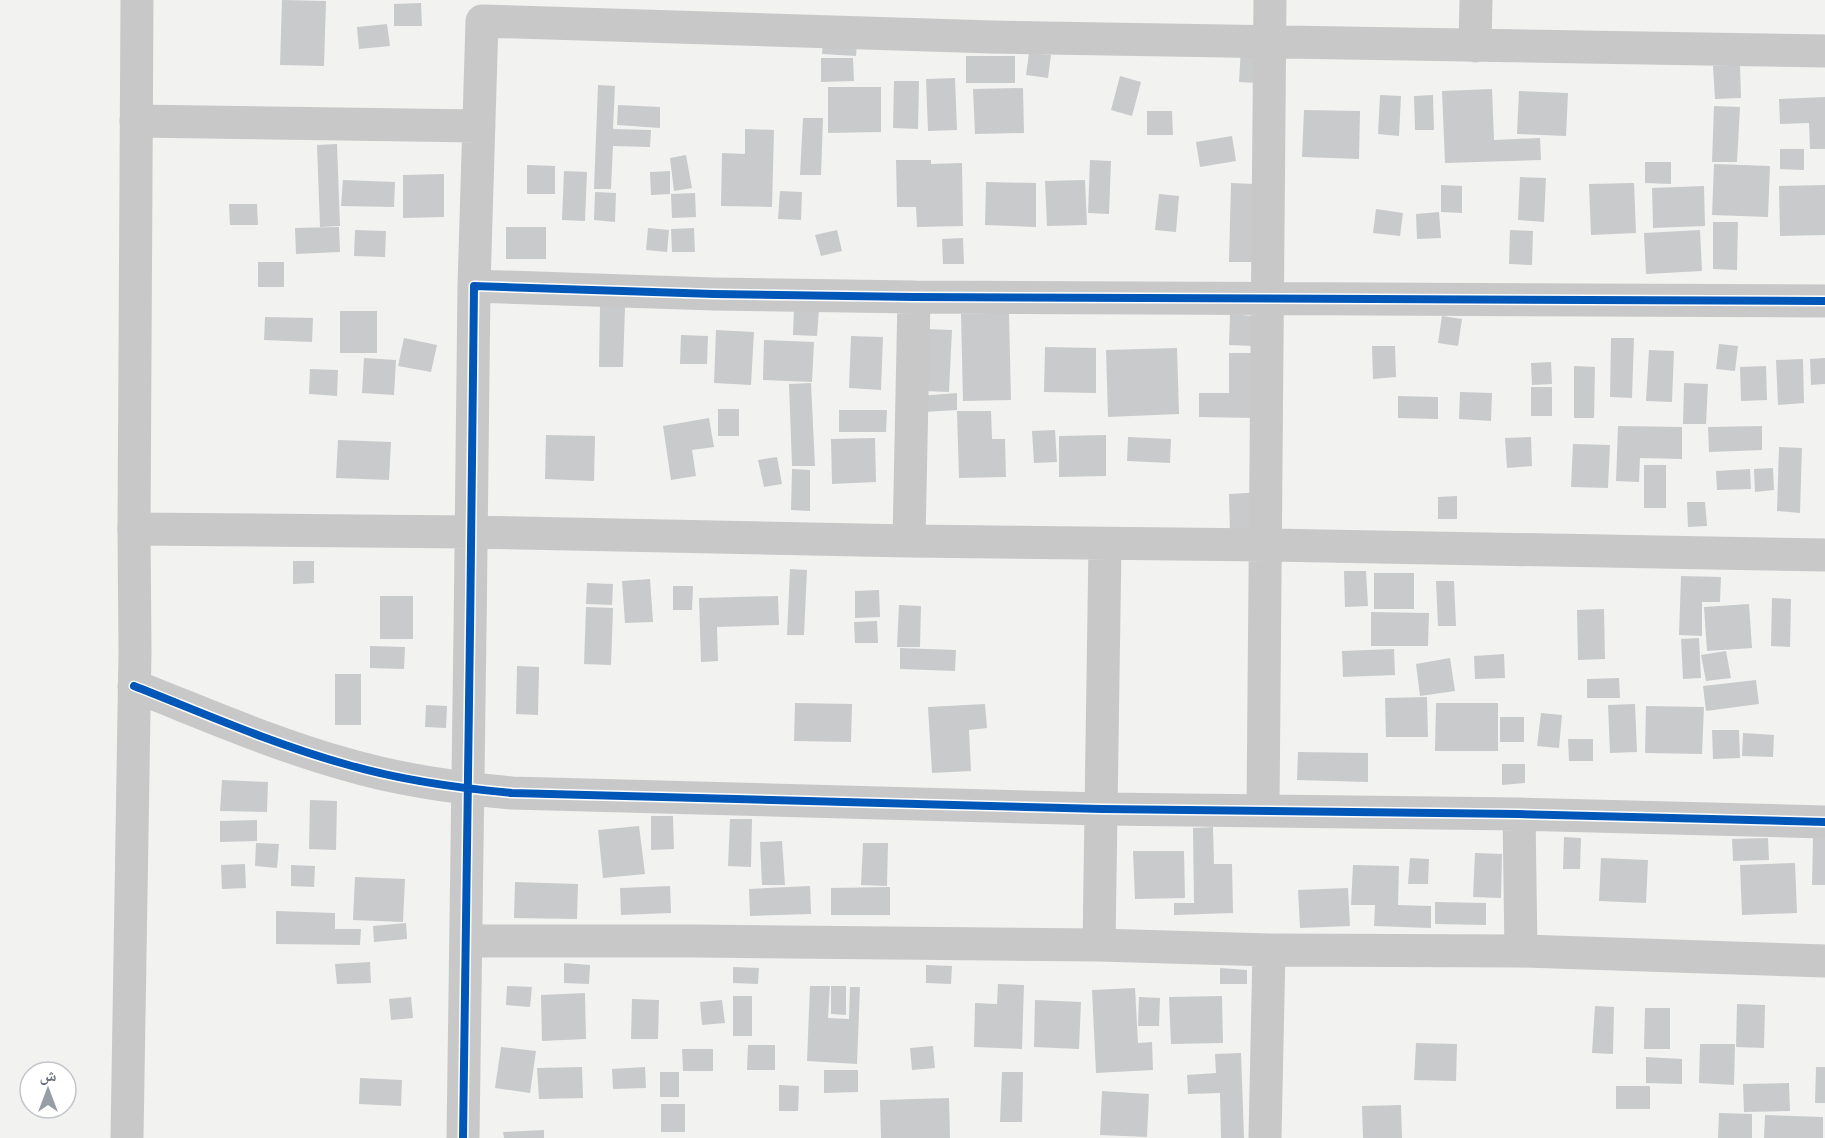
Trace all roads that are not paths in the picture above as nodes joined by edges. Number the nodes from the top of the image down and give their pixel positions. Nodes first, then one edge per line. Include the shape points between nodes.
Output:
1 (137, 0) edge
2 (1270, 0) edge
3 (1476, 0) edge
4 (482, 10) edge
5 (1270, 42) junction
6 (1475, 46) junction
7 (1825, 51) edge
8 (136, 122) junction
9 (479, 126) junction
10 (474, 286) junction
11 (914, 297) junction
12 (1268, 298) junction
13 (1825, 301) edge
14 (134, 529) junction
15 (470, 532) junction
16 (909, 541) junction
17 (1105, 544) junction
18 (1266, 545) junction
19 (1825, 555) edge
20 (134, 686) junction
21 (470, 790) junction
22 (1102, 809) junction
23 (1263, 810) junction
24 (1519, 814) junction
25 (1825, 822) edge
26 (467, 940) junction
27 (1099, 945) junction
28 (1269, 950) junction
29 (1521, 951) junction
30 (1825, 961) edge
31 (127, 1138) edge
32 (463, 1138) edge
33 (1265, 1138) edge

1 - 8 street
2 - 5 street
3 - 6 street
4 - 5 street via 980,37
4 - 9 street
5 - 6 street
5 - 12 street
6 - 7 street
8 - 9 street
8 - 14 street
9 - 10 street
10 - 11 street
10 - 15 street
11 - 12 street
11 - 16 street
12 - 13 street
12 - 18 street
14 - 15 street
14 - 20 street
15 - 16 street
15 - 21 street
16 - 17 street
17 - 18 street
17 - 22 street
18 - 19 street
18 - 23 street
20 - 21 street via 313,755 385,775
20 - 31 street
21 - 22 street via 559,796
21 - 26 street
22 - 23 street
22 - 27 street
23 - 24 street
24 - 25 street
24 - 29 street
26 - 27 street
26 - 32 street
27 - 28 street
28 - 29 street
28 - 33 street
29 - 30 street

